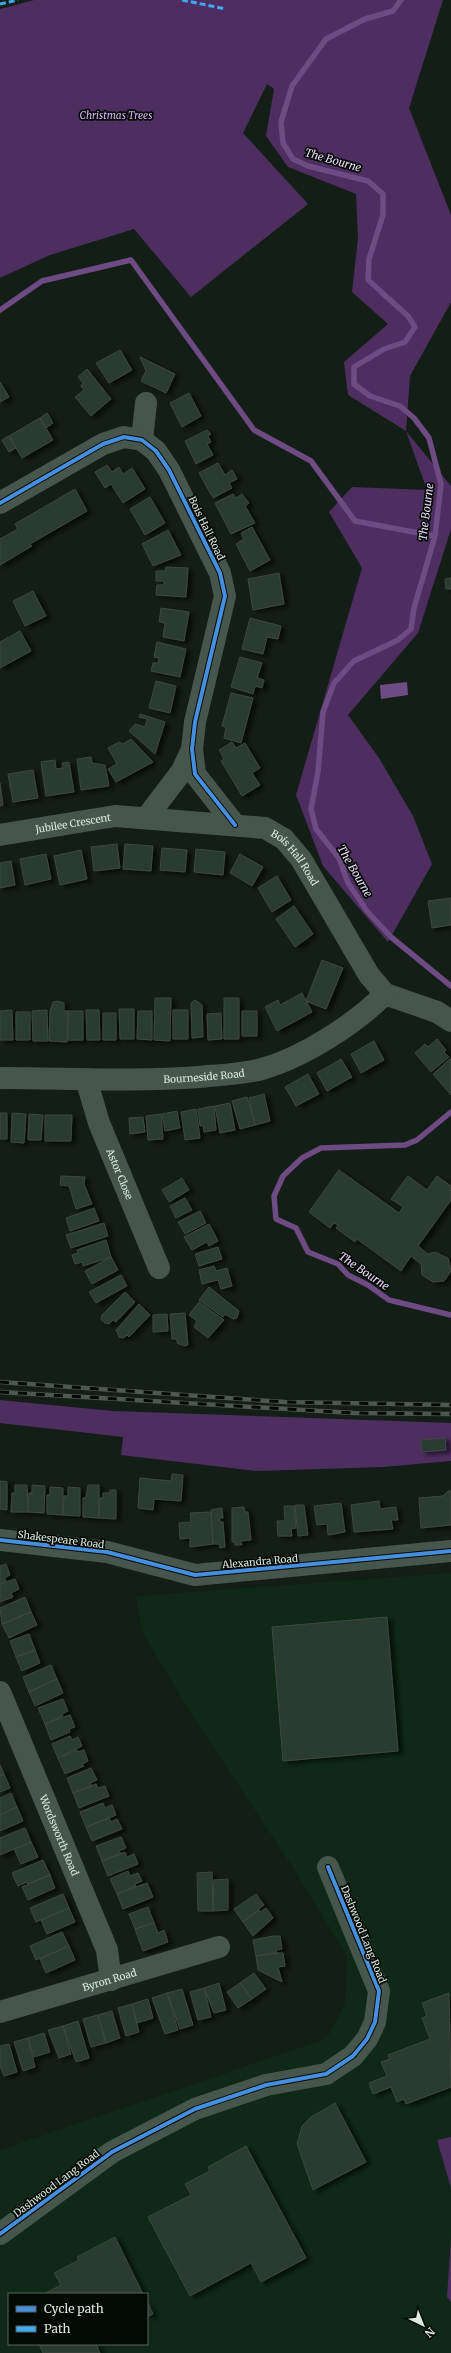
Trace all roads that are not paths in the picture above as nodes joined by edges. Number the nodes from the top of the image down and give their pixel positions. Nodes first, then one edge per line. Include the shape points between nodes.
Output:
1 (146, 403) dead end
2 (142, 440) junction
3 (0, 504) edge
4 (192, 750) junction
5 (147, 817) junction
6 (235, 825) junction
7 (0, 835) edge
8 (385, 994) junction
9 (451, 1021) edge
10 (0, 1078) edge
11 (86, 1079) junction
12 (159, 1268) dead end
13 (0, 1540) edge
14 (447, 1553) edge
15 (121, 1556) joint
16 (0, 1692) edge
17 (328, 1867) dead end
18 (219, 1947) dead end
19 (111, 1980) junction
20 (0, 2012) edge
21 (0, 2234) edge

1 - 2 street
2 - 3 street via 124,437 103,444
2 - 4 street, Bois Hall Road via 156,450 169,470 220,573 225,596 195,722
4 - 5 street via 182,771
4 - 6 street, Bois Hall Road via 195,774
5 - 6 street, Jubilee Crescent
5 - 7 street, Jubilee Crescent via 115,816
6 - 8 street, Bois Hall Road via 266,828 284,839 301,859 369,975
8 - 9 street via 437,1012
8 - 11 street, Bourneside Road via 350,1025 297,1054 262,1069 164,1080
10 - 11 street, Bourneside Road
11 - 12 street, Astor Close via 99,1124
13 - 15 street, Shakespeare Road via 93,1550
14 - 15 street, Alexandra Road via 195,1575
16 - 19 street, Wordsworth Road via 107,1950
17 - 21 street, Dashwood Lang Road via 379,1991 375,2022 367,2039 353,2056 326,2074 266,2085 195,2108 112,2152
18 - 19 street, Byron Road
19 - 20 street, Byron Road

